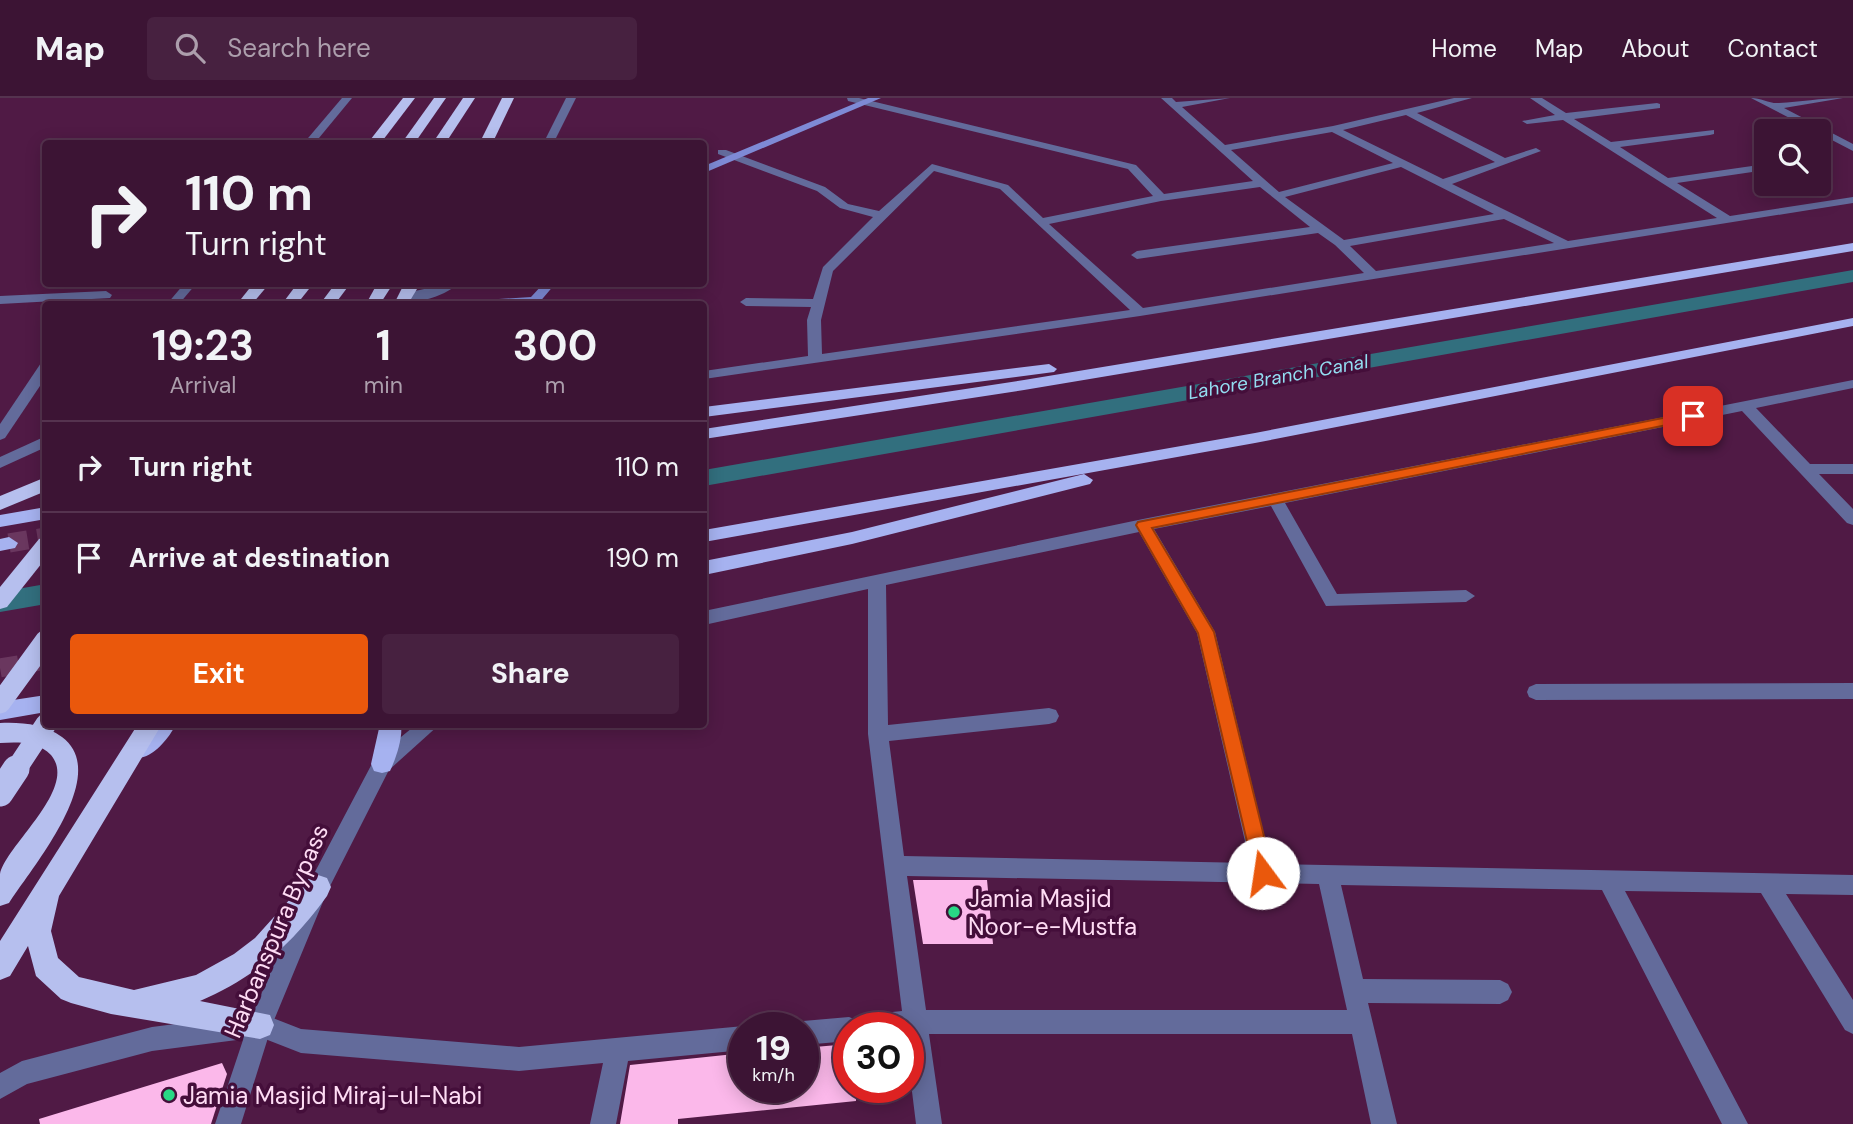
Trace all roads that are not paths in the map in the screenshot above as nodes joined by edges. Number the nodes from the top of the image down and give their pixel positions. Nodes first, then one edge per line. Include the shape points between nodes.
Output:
1 (347, 98) edge
2 (409, 98) edge
3 (440, 98) edge
4 (469, 98) edge
5 (508, 98) edge
6 (570, 98) edge
7 (1225, 98) edge
8 (1467, 98) edge
9 (1535, 98) edge
10 (1756, 98) edge
11 (1838, 98) edge
12 (853, 99) edge
13 (872, 100) edge
14 (1170, 101) edge
15 (1657, 106) dead end
16 (1773, 107) junction
17 (500, 112) junction
18 (1408, 112) junction
19 (1565, 117) junction
20 (1527, 121) dead end
21 (1333, 130) junction
22 (1710, 132) dead end
23 (311, 140) edge
24 (376, 140) edge
25 (410, 140) edge
26 (441, 140) edge
27 (478, 140) edge
28 (487, 140) edge
29 (550, 140) edge
30 (1610, 145) junction
31 (1223, 148) junction
32 (1853, 148) edge
33 (1536, 151) dead end
34 (722, 152) junction
35 (737, 157) junction
36 (707, 159) edge
37 (1502, 161) junction
38 (1405, 163) junction
39 (707, 169) edge
40 (1754, 169) edge
41 (1667, 181) junction
42 (1263, 183) junction
43 (1443, 183) junction
44 (1277, 196) junction
45 (1161, 198) junction
46 (1853, 200) edge
47 (881, 215) junction
48 (1506, 215) junction
49 (1728, 219) junction
50 (1040, 222) junction
51 (1320, 229) junction
52 (1342, 244) junction
53 (1566, 245) junction
54 (1853, 247) edge
55 (1137, 255) dead end
56 (1373, 275) junction
57 (187, 287) edge
58 (258, 287) edge
59 (303, 287) edge
60 (445, 287) edge
61 (546, 287) edge
62 (406, 295) edge
63 (0, 300) edge
64 (102, 300) edge
65 (176, 301) edge
66 (247, 301) edge
67 (291, 301) edge
68 (534, 301) edge
69 (746, 302) dead end
70 (819, 303) junction
71 (1140, 312) junction
72 (1853, 322) edge
73 (1290, 339) junction
74 (815, 361) junction
75 (42, 372) edge
76 (707, 375) edge
77 (1853, 384) edge
78 (1745, 405) junction
79 (707, 412) edge
80 (707, 434) edge
81 (0, 435) edge
82 (1255, 438) junction
83 (42, 443) edge
84 (0, 463) edge
85 (1853, 469) edge
86 (1805, 470) junction
87 (42, 485) edge
88 (1275, 499) junction
89 (0, 503) edge
90 (42, 514) edge
91 (1853, 519) edge
92 (0, 521) edge
93 (1143, 525) junction
94 (707, 535) edge
95 (42, 549) edge
96 (707, 567) edge
97 (877, 582) junction
98 (1466, 596) dead end
99 (0, 601) edge
100 (707, 617) edge
101 (42, 645) edge
102 (1853, 691) edge
103 (1536, 692) dead end
104 (0, 703) edge
105 (42, 704) edge
106 (0, 711) edge
107 (1049, 716) dead end
108 (43, 728) edge
109 (148, 728) edge
110 (162, 728) edge
111 (390, 728) edge
112 (426, 728) edge
113 (0, 733) edge
114 (878, 734) junction
115 (382, 764) junction
116 (121, 772) junction
117 (0, 793) edge
118 (895, 866) junction
119 (1263, 873) junction
120 (1328, 874) junction
121 (1608, 880) junction
122 (1767, 883) junction
123 (1853, 885) edge
124 (318, 887) junction
125 (46, 893) junction
126 (0, 894) edge
127 (0, 966) edge
128 (1354, 991) junction
129 (1500, 992) dead end
130 (111, 1000) junction
131 (914, 1012) edge
132 (924, 1022) edge
133 (1361, 1022) junction
134 (1853, 1023) edge
135 (260, 1025) junction
136 (728, 1040) edge
137 (618, 1050) junction
138 (0, 1087) edge
139 (924, 1088) edge
140 (228, 1124) edge
141 (603, 1124) edge
142 (929, 1124) edge
143 (1384, 1124) edge
144 (1735, 1124) edge

1 - 23 street
2 - 24 highway
3 - 25 highway
4 - 26 highway
5 - 17 highway
6 - 29 street
7 - 14 street
8 - 18 street
9 - 19 street
10 - 16 street
11 - 16 street
12 - 13 street
12 - 34 main road
13 - 35 main road
13 - 45 street via 1132,167
14 - 31 street
15 - 19 street
16 - 32 street
17 - 27 highway
17 - 28 highway
18 - 21 street
18 - 37 street
19 - 20 street
19 - 30 street
21 - 31 street
21 - 38 street
22 - 30 street
30 - 41 street
31 - 42 street
33 - 37 street
34 - 35 street
34 - 36 main road
35 - 39 main road
35 - 47 street via 821,189 844,206
37 - 43 street
38 - 43 street
38 - 44 street
40 - 41 street
41 - 49 street
42 - 44 street
42 - 45 street
43 - 48 street
44 - 51 street
45 - 50 street
46 - 49 street
47 - 50 street via 932,167 1004,187
47 - 70 street via 827,270
48 - 52 street
48 - 53 street
49 - 53 street
50 - 71 street
51 - 52 street
51 - 55 street
52 - 56 street
53 - 56 street
54 - 73 highway
56 - 71 street
57 - 65 street
58 - 66 highway
59 - 67 highway
60 - 62 street via 427,295
61 - 68 main road
63 - 64 street
69 - 70 street
70 - 74 street via 814,320
71 - 74 street
72 - 82 highway
73 - 79 highway
73 - 80 highway
74 - 76 street
75 - 81 street
77 - 78 street
78 - 86 street
78 - 88 street
82 - 94 highway
82 - 96 highway via 852,538
83 - 84 street
85 - 86 street
86 - 91 street
87 - 89 highway
88 - 93 street
88 - 98 street via 1332,601
90 - 92 highway
93 - 97 street
93 - 119 street via 1206,632
95 - 99 highway
97 - 100 street
97 - 114 street
101 - 104 highway, bridge
102 - 103 street
105 - 106 highway
107 - 114 street
108 - 117 highway, bridge
109 - 116 highway
110 - 116 highway
111 - 115 highway
112 - 115 street
113 - 126 highway via 41,734 58,744 67,760 67,781 57,804
114 - 118 street
115 - 124 street, Harbanspura Bypass
116 - 125 highway
118 - 119 street
118 - 131 street
119 - 120 street
120 - 121 street
120 - 128 street
121 - 122 street
121 - 144 street
122 - 123 street
122 - 134 street
124 - 130 highway via 292,925 264,950 208,984 161,998
124 - 135 street, Harbanspura Bypass
125 - 127 highway
125 - 130 highway via 38,931 46,966 71,989
128 - 129 street
128 - 133 street
130 - 135 highway
132 - 133 street
133 - 143 street
135 - 137 street via 301,1041 519,1059
135 - 138 street via 152,1040 22,1073
135 - 140 street, Harbanspura Bypass
136 - 137 street
137 - 141 street
139 - 142 street

